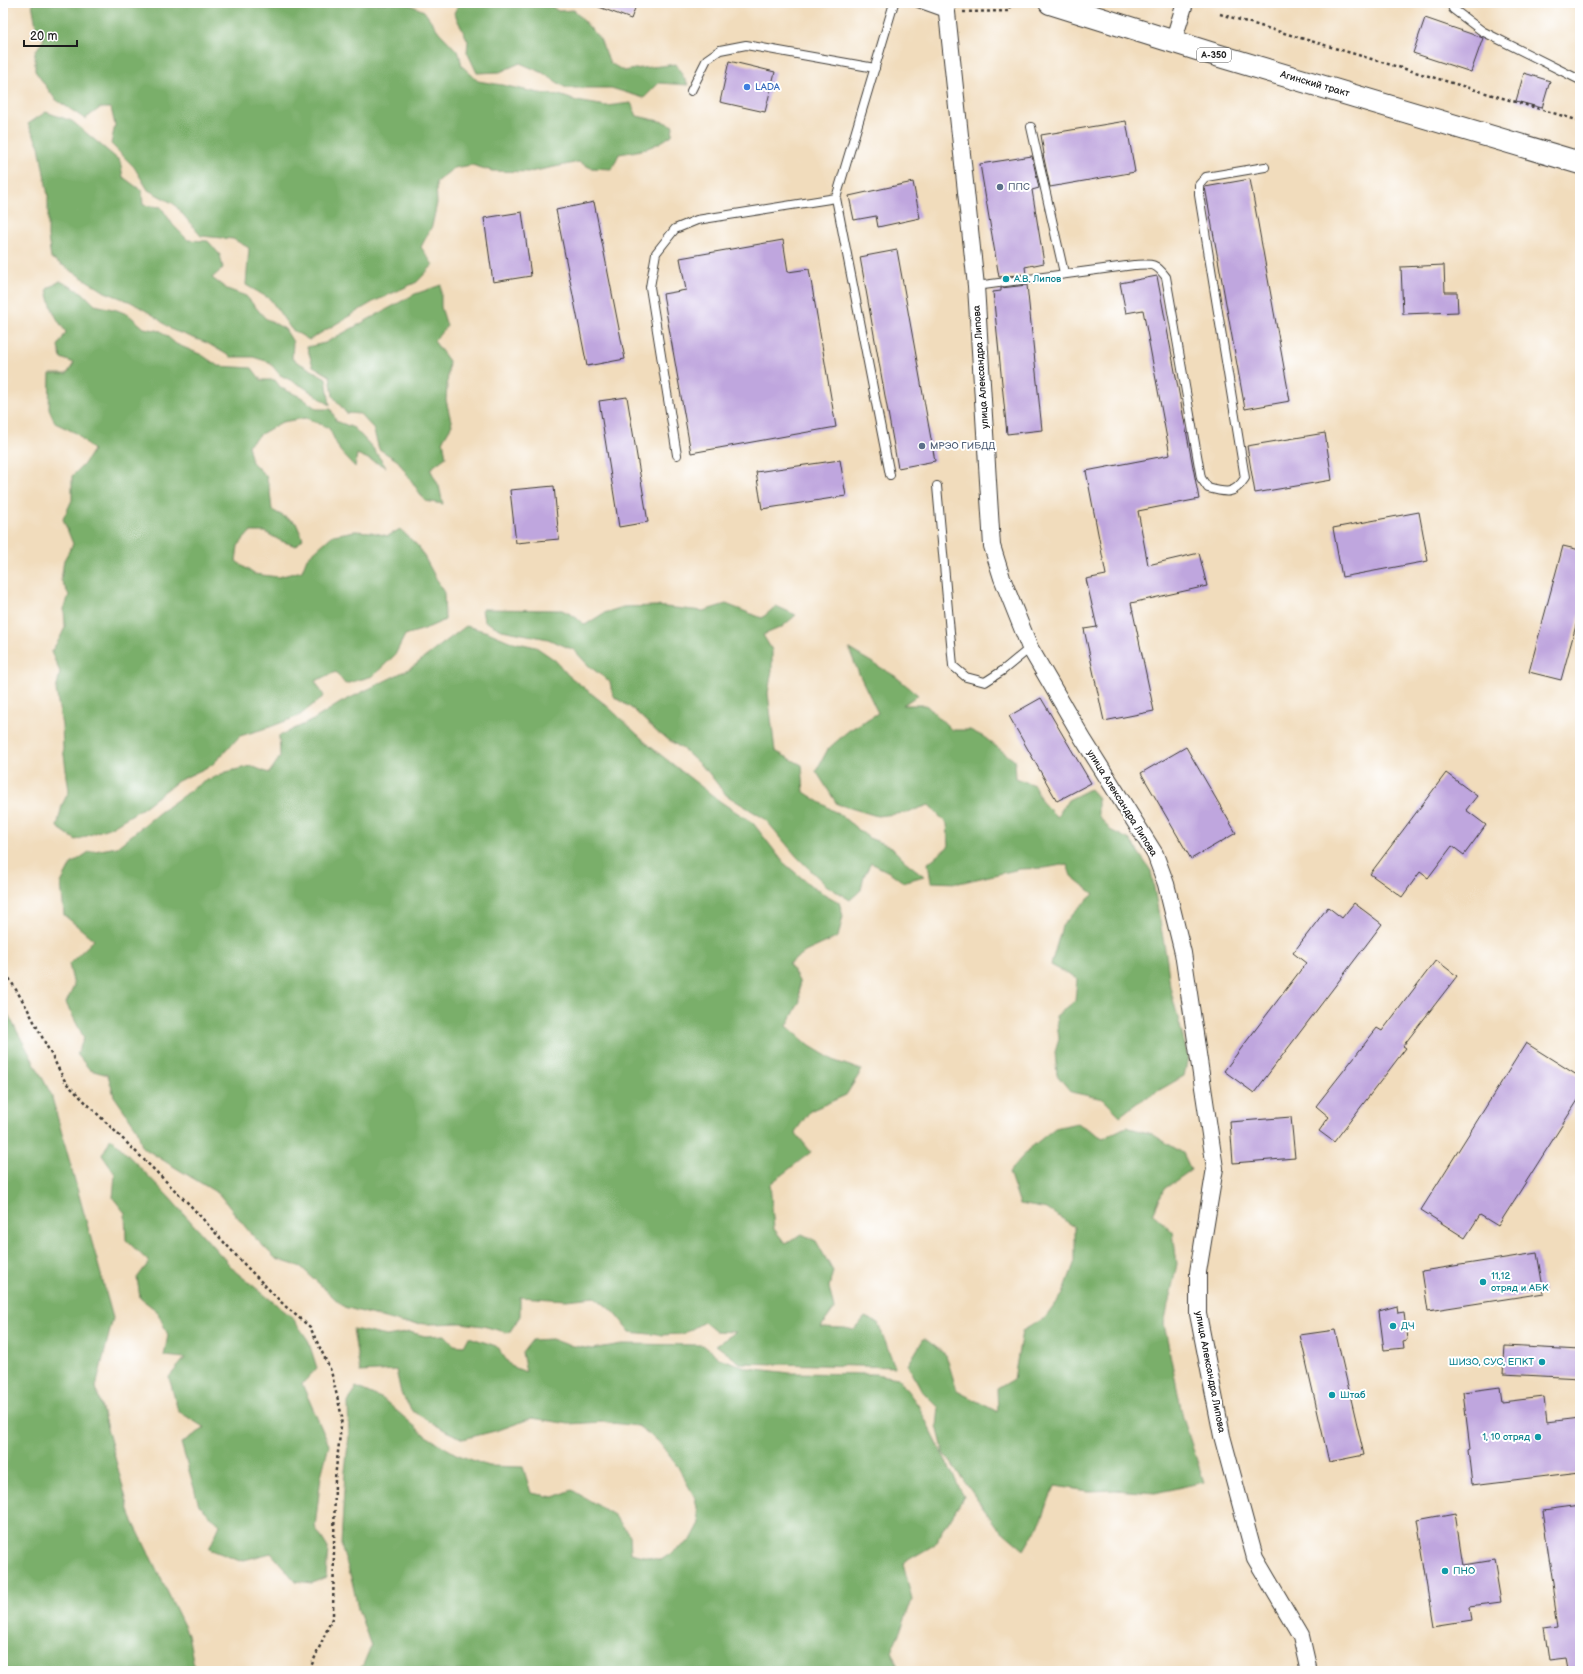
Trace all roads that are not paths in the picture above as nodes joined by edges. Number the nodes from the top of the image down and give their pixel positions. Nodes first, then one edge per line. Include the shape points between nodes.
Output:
1 (894, 3) edge
2 (918, 3) edge
3 (1050, 3) edge
4 (1185, 3) edge
5 (1451, 3) edge
6 (946, 8) edge
7 (1174, 42) junction
8 (875, 68) junction
9 (1580, 80) edge
10 (691, 92) dead end
11 (1031, 127) dead end
12 (1580, 163) edge
13 (1265, 167) dead end
14 (836, 198) junction
15 (1064, 273) junction
16 (976, 286) junction
17 (677, 455) dead end
18 (890, 475) dead end
19 (937, 486) dead end
20 (1030, 648) junction
21 (1309, 1671) edge

1 - 8 lane
2 - 6 lane
3 - 7 highway, Агинский тракт / А-350
4 - 7 street
5 - 9 lane via 1453,9 1482,31
6 - 16 street, улица Александра Липова
7 - 12 highway, Агинский тракт / А-350
8 - 10 lane via 746,45 720,50 707,59
8 - 14 lane
11 - 15 lane
13 - 15 lane via 1206,177 1199,185 1245,478 1238,488 1225,493 1208,488 1201,478 1166,277 1160,269 1152,264
14 - 17 lane via 697,220 675,229 656,253 650,287
14 - 18 lane
15 - 16 lane
16 - 20 street, улица Александра Липова via 992,546
19 - 20 lane via 953,666 966,678 985,682
20 - 21 street, улица Александра Липова via 1082,739 1154,854 1166,884 1183,953 1214,1168 1198,1272 1198,1314 1222,1436 1254,1558 1301,1636

